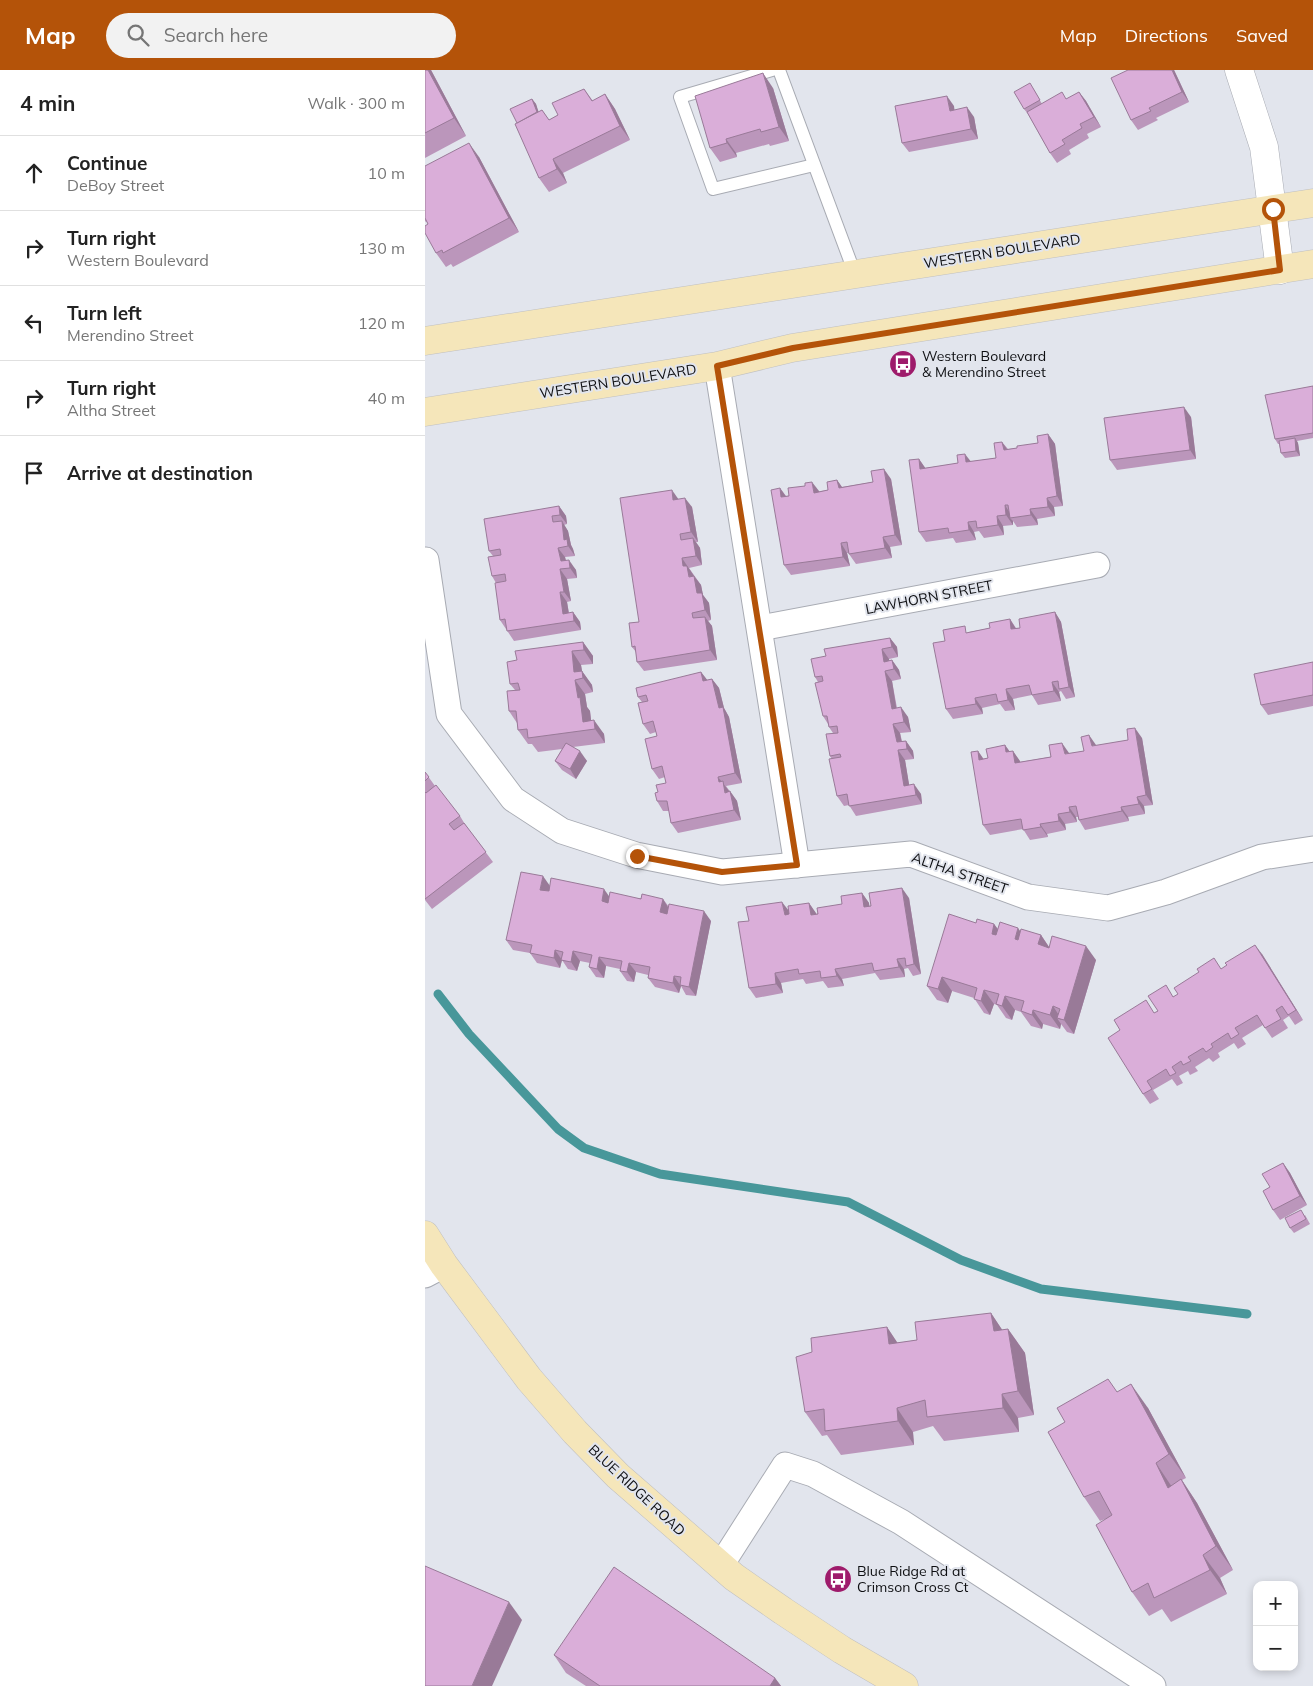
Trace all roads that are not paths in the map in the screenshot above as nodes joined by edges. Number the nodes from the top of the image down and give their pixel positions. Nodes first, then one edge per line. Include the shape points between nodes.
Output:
1 (772, 70) edge
2 (779, 70) edge
3 (1239, 70) edge
4 (814, 166) junction
5 (1313, 203) edge
6 (1273, 209) junction
7 (1313, 264) edge
8 (1280, 270) junction
9 (855, 274) junction
10 (425, 341) edge
11 (717, 366) junction
12 (425, 412) edge
13 (426, 560) edge
14 (1097, 565) dead end
15 (760, 628) junction
16 (1313, 849) edge
17 (797, 865) junction
18 (425, 1235) edge
19 (435, 1270) edge
20 (721, 1565) junction
21 (904, 1686) edge
22 (1153, 1686) edge

1 - 4 lane via 680,96 713,189
2 - 4 lane
3 - 6 street via 1264,147
4 - 9 lane
5 - 6 main road, WESTERN BOULEVARD
6 - 8 street
6 - 9 main road, WESTERN BOULEVARD
7 - 8 main road, WESTERN BOULEVARD
8 - 11 main road, WESTERN BOULEVARD via 793,348
9 - 10 main road, WESTERN BOULEVARD
11 - 12 main road, WESTERN BOULEVARD
11 - 15 street
13 - 17 street, ALTHA STREET via 449,714 513,798 562,831 637,856 722,872
14 - 15 street, LAWHORN STREET
15 - 17 street
16 - 17 street, ALTHA STREET via 1262,857 1166,892 1109,908 1028,897 911,854
18 - 19 main road, BLUE RIDGE ROAD
19 - 20 main road, BLUE RIDGE ROAD via 575,1432 618,1476
20 - 21 main road, BLUE RIDGE ROAD via 790,1616
20 - 22 street via 785,1465 813,1474 901,1522

